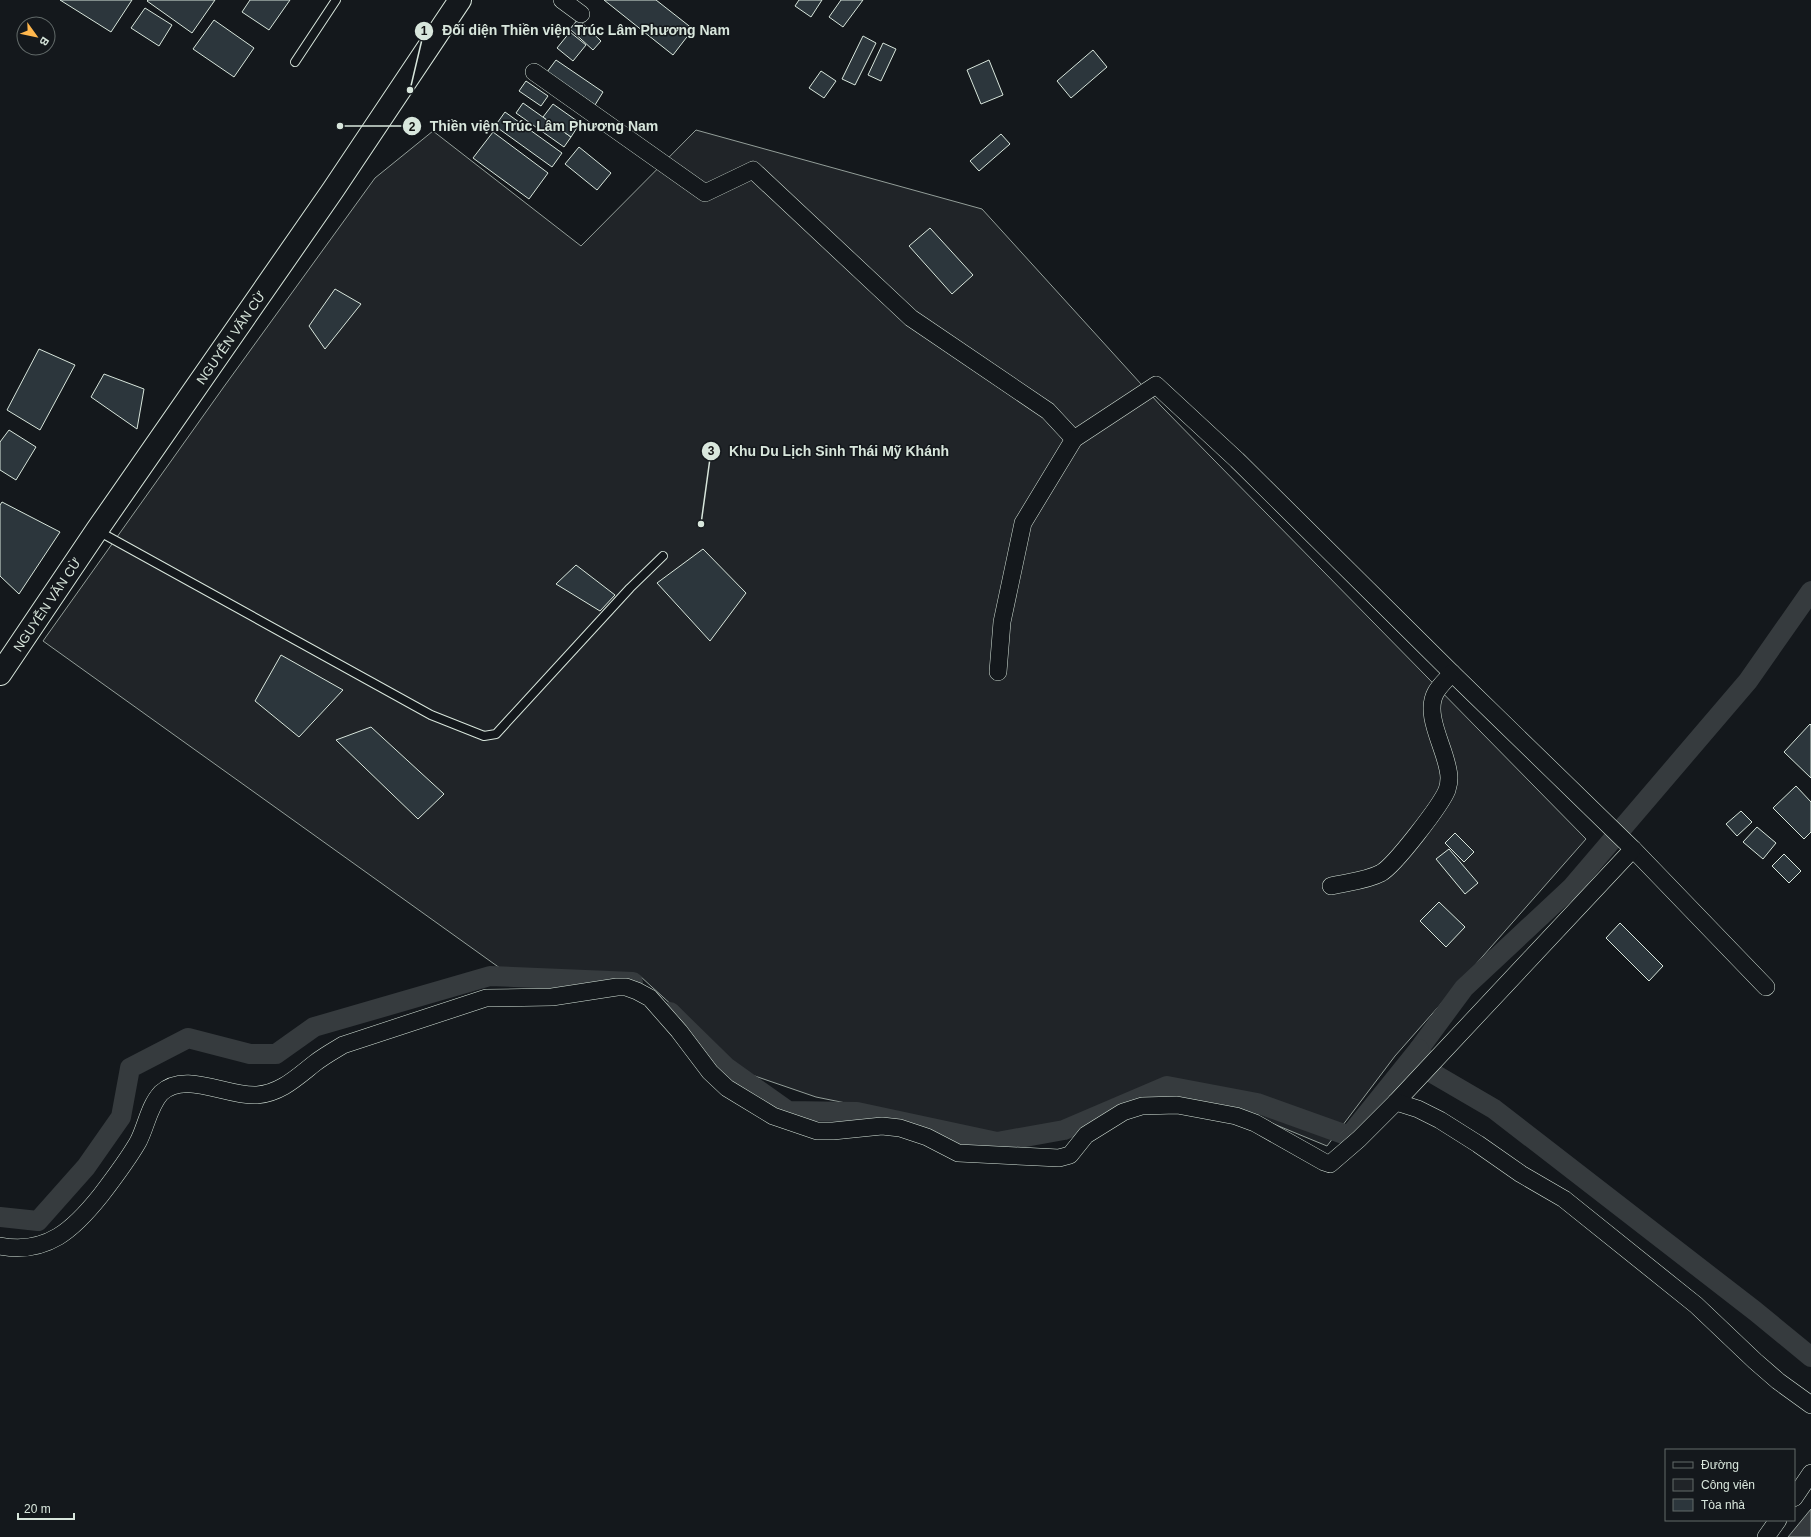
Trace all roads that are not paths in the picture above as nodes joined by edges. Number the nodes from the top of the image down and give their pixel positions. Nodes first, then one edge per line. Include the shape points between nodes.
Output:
1 (336, 0) edge
2 (460, 0) edge
3 (562, 0) edge
4 (581, 14) dead end
5 (295, 62) dead end
6 (534, 72) dead end
7 (1074, 439) junction
8 (97, 530) junction
9 (663, 556) dead end
10 (998, 672) dead end
11 (1452, 673) junction
12 (0, 674) edge
13 (1632, 848) junction
14 (1331, 886) dead end
15 (1766, 987) dead end
16 (1396, 1102) junction
17 (0, 1246) edge
18 (1811, 1405) edge
19 (1811, 1474) edge
20 (1795, 1497) edge
21 (1777, 1521) edge
22 (1766, 1537) edge

1 - 5 lane
2 - 8 main road, NGUYỄN VĂN CỪ via 333,190
3 - 4 street
6 - 7 street via 706,194 753,170 911,318 1048,411
7 - 10 street via 1023,523 1002,622
7 - 11 street via 1156,385 1237,460
8 - 9 lane via 431,716 484,736 496,734 630,588
8 - 12 main road, NGUYỄN VĂN CỪ
11 - 13 street
11 - 14 street via 1436,693 1432,711 1448,769 1447,790 1441,802 1388,868 1370,877
13 - 15 street
13 - 16 street
16 - 17 street via 1330,1164 1255,1123 1200,1108 1177,1105 1142,1106 1123,1112 1086,1135 1076,1149 1066,1157 958,1153 927,1137 900,1128 882,1126 817,1131 773,1116 718,1080 662,1010 650,998 637,991 617,987 552,997 486,998 343,1045 324,1056 289,1084 267,1093 245,1094 198,1084 169,1087 160,1094 154,1104 138,1142 124,1165 74,1227 35,1247 22,1249
16 - 18 street via 1440,1120 1521,1174 1564,1199 1696,1306 1778,1381
19 - 20 street
21 - 22 street

